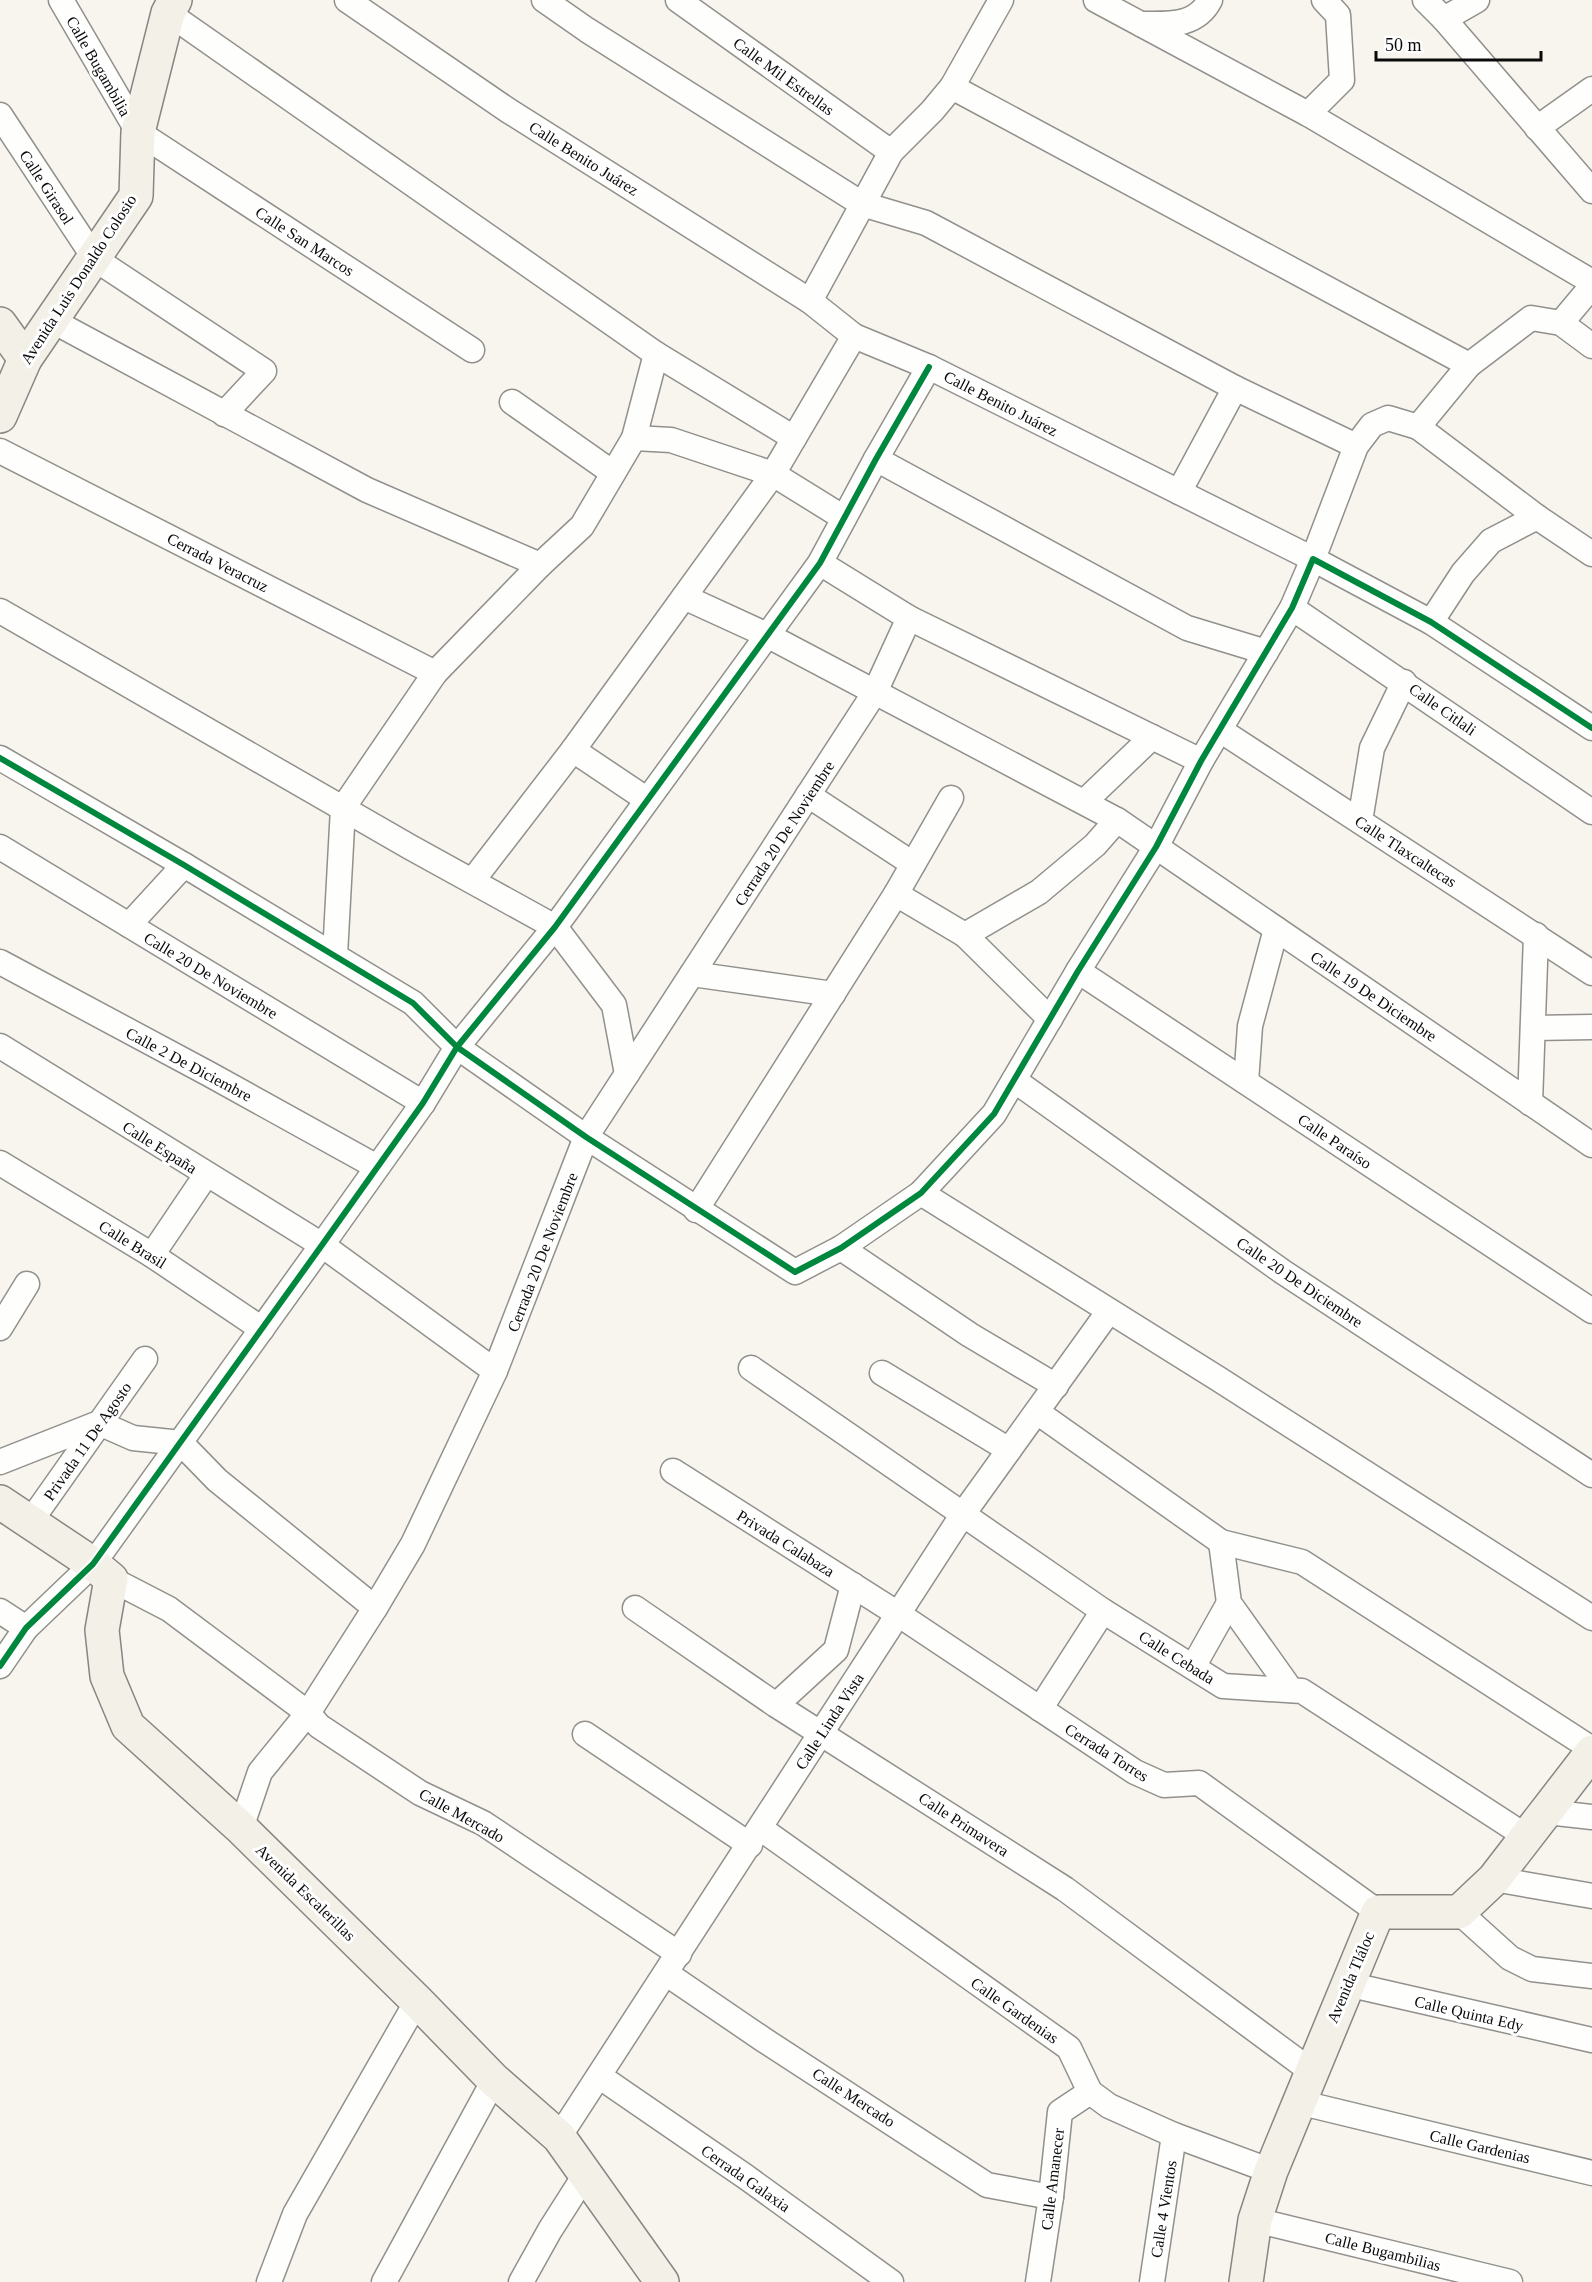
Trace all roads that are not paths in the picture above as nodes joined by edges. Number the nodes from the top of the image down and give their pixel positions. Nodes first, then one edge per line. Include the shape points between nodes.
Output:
1 (61, 0) edge
2 (347, 0) edge
3 (544, 0) edge
4 (678, 0) edge
5 (1001, 0) edge
6 (1096, 0) edge
7 (1210, 0) edge
8 (1324, 0) edge
9 (1425, 0) edge
10 (1477, 0) edge
11 (171, 6) edge
12 (1444, 19) junction
13 (1138, 24) junction
14 (952, 87) junction
15 (1592, 89) edge
16 (1308, 114) junction
17 (0, 115) edge
18 (1537, 128) junction
19 (138, 132) junction
20 (891, 152) junction
21 (1592, 191) edge
22 (862, 204) junction
23 (95, 259) junction
24 (1592, 284) edge
25 (810, 301) junction
26 (51, 320) junction
27 (1561, 323) junction
28 (0, 324) edge
29 (854, 336) junction
30 (1592, 346) edge
31 (472, 350) dead end
32 (656, 354) junction
33 (25, 359) junction
34 (1469, 365) junction
35 (929, 367) junction
36 (1235, 388) junction
37 (512, 402) dead end
38 (224, 414) junction
39 (0, 416) edge
40 (1418, 427) junction
41 (634, 438) junction
42 (794, 438) junction
43 (1356, 446) junction
44 (0, 451) edge
45 (876, 459) junction
46 (613, 473) junction
47 (773, 474) junction
48 (1179, 492) junction
49 (1537, 517) junction
50 (844, 518) junction
51 (1592, 554) edge
52 (1313, 560) junction
53 (820, 563) junction
54 (540, 565) junction
55 (684, 597) junction
56 (1292, 608) junction
57 (0, 611) edge
58 (909, 618) junction
59 (1431, 622) junction
60 (767, 635) junction
61 (1266, 652) junction
62 (435, 673) junction
63 (1404, 682) junction
64 (875, 692) junction
65 (1592, 728) edge
66 (1220, 730) junction
67 (1152, 737) junction
68 (573, 750) junction
69 (0, 758) edge
70 (1201, 762) junction
71 (808, 795) junction
72 (951, 798) dead end
73 (646, 799) junction
74 (1083, 802) junction
75 (343, 808) junction
76 (1592, 812) edge
77 (1117, 820) junction
78 (1360, 821) junction
79 (0, 847) edge
80 (1156, 847) junction
81 (913, 864) junction
82 (184, 865) junction
83 (473, 880) junction
84 (896, 894) junction
85 (129, 925) junction
86 (555, 927) junction
87 (1276, 929) junction
88 (965, 935) junction
89 (1536, 935) junction
90 (335, 955) junction
91 (0, 962) edge
92 (1078, 971) junction
93 (1592, 973) edge
94 (692, 974) junction
95 (832, 994) junction
96 (1050, 1019) junction
97 (1592, 1027) edge
98 (1533, 1028) junction
99 (0, 1046) edge
100 (457, 1047) junction
101 (627, 1074) junction
102 (1014, 1080) junction
103 (1246, 1082) junction
104 (423, 1103) junction
105 (1530, 1103) junction
106 (586, 1137) junction
107 (1592, 1145) edge
108 (0, 1163) edge
109 (376, 1167) junction
110 (206, 1175) junction
111 (921, 1193) junction
112 (696, 1210) junction
113 (322, 1245) junction
114 (841, 1248) junction
115 (152, 1255) junction
116 (27, 1284) dead end
117 (1109, 1311) junction
118 (1592, 1311) edge
119 (0, 1328) edge
120 (262, 1329) junction
121 (145, 1359) dead end
122 (751, 1368) dead end
123 (495, 1371) junction
124 (882, 1373) dead end
125 (1056, 1386) junction
126 (1037, 1412) junction
127 (99, 1423) junction
128 (181, 1443) junction
129 (1009, 1450) junction
130 (0, 1462) edge
131 (673, 1471) dead end
132 (1592, 1475) edge
133 (0, 1502) edge
134 (963, 1514) junction
135 (30, 1522) junction
136 (1221, 1542) junction
137 (102, 1572) junction
138 (852, 1585) junction
139 (1229, 1603) junction
140 (375, 1608) junction
141 (635, 1608) dead end
142 (0, 1611) edge
143 (1103, 1611) junction
144 (898, 1614) junction
145 (1592, 1618) edge
146 (26, 1628) junction
147 (0, 1666) edge
148 (1193, 1667) junction
149 (1292, 1690) junction
150 (776, 1705) junction
151 (1040, 1709) junction
152 (308, 1713) junction
153 (821, 1732) junction
154 (585, 1734) dead end
155 (1592, 1751) edge
156 (1547, 1812) junction
157 (1592, 1817) edge
158 (241, 1828) junction
159 (755, 1837) junction
160 (1527, 1837) junction
161 (1494, 1879) junction
162 (1592, 1896) edge
163 (1378, 1912) junction
164 (1459, 1912) junction
165 (673, 1964) junction
166 (1592, 1976) edge
167 (1347, 1984) junction
168 (417, 2001) junction
169 (1592, 2040) edge
170 (1311, 2071) junction
171 (599, 2076) junction
172 (494, 2080) junction
173 (1090, 2092) junction
174 (1298, 2102) junction
175 (1174, 2135) junction
176 (559, 2137) junction
177 (1271, 2171) junction
178 (1592, 2173) edge
179 (585, 2175) junction
180 (1051, 2197) junction
181 (1255, 2220) junction
182 (269, 2282) edge
183 (384, 2282) edge
184 (521, 2282) edge
185 (662, 2282) edge
186 (891, 2282) edge
187 (1038, 2282) edge
188 (1152, 2282) edge
189 (1246, 2282) edge
190 (1510, 2282) edge

1 - 19 street, Calle Bugambilia
2 - 25 street, Calle Benito Juárez via 509,111
3 - 22 street
4 - 20 street, Calle Mil Estrellas
5 - 14 street
6 - 13 street
7 - 13 street via 1194,18 1179,24
8 - 16 street via 1338,15 1342,80
9 - 12 street
10 - 12 street
11 - 19 main road, Avenida Luis Donaldo Colosio
11 - 32 street
12 - 18 street
13 - 16 street
14 - 20 street
14 - 34 street
15 - 18 street
16 - 24 street
17 - 23 street, Calle Girasol
18 - 21 street
19 - 23 main road, Avenida Luis Donaldo Colosio via 136,196
19 - 31 street, Calle San Marcos
20 - 22 street
22 - 25 street
22 - 36 street via 926,223
23 - 26 main road, Avenida Luis Donaldo Colosio
23 - 38 street via 264,371
24 - 27 street
25 - 29 street, Calle Benito Juárez
26 - 33 main road, Avenida Luis Donaldo Colosio
26 - 38 street
27 - 30 street
27 - 34 street via 1531,318
28 - 33 main road
29 - 35 street, Calle Benito Juárez
29 - 42 street
32 - 41 street
32 - 42 street
33 - 39 main road, Avenida Luis Donaldo Colosio
34 - 40 street
35 - 45 street
35 - 48 street, Calle Benito Juárez
36 - 43 street
36 - 48 street
37 - 46 street
38 - 54 street via 367,490
40 - 43 street via 1388,418 1372,425
40 - 49 street
41 - 46 street
41 - 47 street via 671,440
42 - 47 street
43 - 52 street
44 - 62 street, Cerrada Veracruz
45 - 50 street
45 - 61 street via 1187,628
46 - 54 street via 582,526
47 - 50 street
47 - 55 street
48 - 52 street, Calle Benito Juárez
49 - 51 street
49 - 59 street via 1491,541 1463,573
50 - 53 street
52 - 56 street
52 - 59 street, Calle Benito Juárez
53 - 58 street
53 - 60 street
54 - 62 street
55 - 60 street, Calle 19 De Diciembre
55 - 68 street
56 - 61 street
56 - 63 street, Calle Citlali
57 - 75 street
58 - 64 street, Cerrada 20 De Noviembre
58 - 67 street
59 - 65 street, Calle Benito Juárez
60 - 64 street, Calle 19 De Diciembre
60 - 73 street
61 - 66 street
62 - 75 street
63 - 76 street, Calle Citlali
63 - 78 street via 1372,748
64 - 71 street, Cerrada 20 De Noviembre
64 - 74 street, Calle 19 De Diciembre
66 - 70 street
66 - 78 street, Calle Tlaxcaltecas
67 - 70 street
67 - 74 street
68 - 73 street
68 - 83 street
69 - 82 street
70 - 80 street
71 - 81 street
71 - 94 street, Cerrada 20 De Noviembre
72 - 81 street
73 - 86 street
74 - 77 street, Calle 19 De Diciembre
75 - 83 street
75 - 90 street
77 - 80 street, Calle 19 De Diciembre
77 - 88 street via 1095,845 1039,892
78 - 89 street, Calle Tlaxcaltecas
79 - 85 street, Calle 20 De Noviembre
80 - 87 street, Calle 19 De Diciembre
80 - 92 street
81 - 84 street
82 - 85 street
82 - 90 street
83 - 86 street
84 - 88 street
84 - 95 street
85 - 104 street, Calle 20 De Noviembre
86 - 100 street
86 - 101 street via 614,1005
87 - 103 street via 1250,1026
87 - 105 street, Calle 19 De Diciembre
88 - 96 street
89 - 93 street, Calle Tlaxcaltecas
89 - 98 street
90 - 100 street via 413,1002
91 - 109 street, Calle 2 De Diciembre
92 - 96 street
92 - 103 street, Calle Paraíso
94 - 95 street
94 - 101 street, Cerrada 20 De Noviembre
95 - 112 street
96 - 102 street
97 - 98 street
98 - 105 street
99 - 110 street, Calle España
100 - 104 street
100 - 106 street
101 - 106 street, Cerrada 20 De Noviembre
102 - 111 street via 994,1114
102 - 132 street, Calle 20 De Diciembre via 1284,1272
103 - 118 street, Calle Paraíso
104 - 109 street
105 - 107 street, Calle 19 De Diciembre
106 - 112 street
106 - 123 street, Cerrada 20 De Noviembre
108 - 115 street, Calle Brasil
109 - 113 street
110 - 113 street, Calle España
110 - 115 street
111 - 114 street
111 - 117 street
112 - 114 street via 795,1272
113 - 120 street
113 - 123 street, Calle España
114 - 125 street via 970,1335
115 - 120 street, Calle Brasil
116 - 119 street
117 - 125 street, Calle Linda Vista
117 - 145 street
120 - 128 street
121 - 127 street, Privada 11 De Agosto
122 - 134 street, Calle Cebada
123 - 140 street, Cerrada 20 De Noviembre via 412,1544
124 - 129 street
125 - 126 street, Calle Linda Vista
126 - 129 street, Calle Linda Vista
126 - 136 street
127 - 128 street via 133,1438
127 - 130 street
127 - 135 street, Privada 11 De Agosto
128 - 137 street
128 - 140 street via 217,1480
129 - 134 street, Calle Linda Vista
131 - 138 street, Privada Calabaza
133 - 135 main road
134 - 143 street, Calle Cebada
134 - 144 street, Calle Linda Vista
135 - 137 main road
136 - 139 street
136 - 155 street via 1302,1562
137 - 146 street
137 - 152 street, Calle Mercado via 169,1609
137 - 158 main road, Avenida Escalerillas via 107,1676 128,1726
138 - 144 street, Privada Calabaza
138 - 150 street via 836,1650
139 - 148 street
139 - 149 street
140 - 152 street, Cerrada 20 De Noviembre
141 - 150 street, Calle Primavera
142 - 146 street
143 - 148 street, Calle Cebada
143 - 151 street
144 - 151 street, Cerrada Torres
144 - 153 street, Calle Linda Vista
146 - 147 street
148 - 149 street, Calle Cebada via 1223,1686
149 - 160 street, Calle Cebada via 1302,1690
150 - 153 street, Calle Primavera
151 - 163 street, Cerrada Torres via 1135,1772 1164,1785 1199,1783
152 - 158 street, Cerrada 20 De Noviembre via 260,1772
152 - 165 street, Calle Mercado via 320,1726 420,1793 483,1823
153 - 159 street, Calle Linda Vista
153 - 170 street, Calle Primavera via 1065,1889
154 - 159 street, Calle Gardenias
155 - 156 main road
156 - 157 street
156 - 160 main road
158 - 168 main road, Avenida Escalerillas
159 - 165 street, Calle Linda Vista
159 - 173 street, Calle Gardenias via 1069,2048
160 - 161 main road
161 - 162 street
161 - 164 main road
163 - 164 main road, Avenida Tláloc
163 - 167 main road, Avenida Tláloc
164 - 166 street via 1510,1958 1532,1969
165 - 171 street, Calle Linda Vista
165 - 180 street, Calle Mercado via 764,2040 987,2185
167 - 169 street, Calle Quinta Edy
167 - 170 main road, Avenida Tláloc
168 - 172 main road, Avenida Escalerillas
168 - 182 street via 295,2214
170 - 174 main road, Avenida Tláloc
171 - 176 street, Calle Linda Vista
171 - 186 street, Cerrada Galaxia
172 - 176 main road, Avenida Escalerillas
172 - 183 street
173 - 175 street via 1109,2106
173 - 180 street, Calle Amanecer via 1060,2112
174 - 177 main road, Avenida Tláloc
174 - 178 street, Calle Gardenias
175 - 177 street
175 - 188 street, Calle 4 Vientos
176 - 179 main road, Avenida Escalerillas
177 - 181 main road, Avenida Tláloc
179 - 184 street
179 - 185 main road, Avenida Escalerillas
180 - 187 street, Calle Amanecer
181 - 189 main road, Avenida Tláloc
181 - 190 street, Calle Bugambilias

